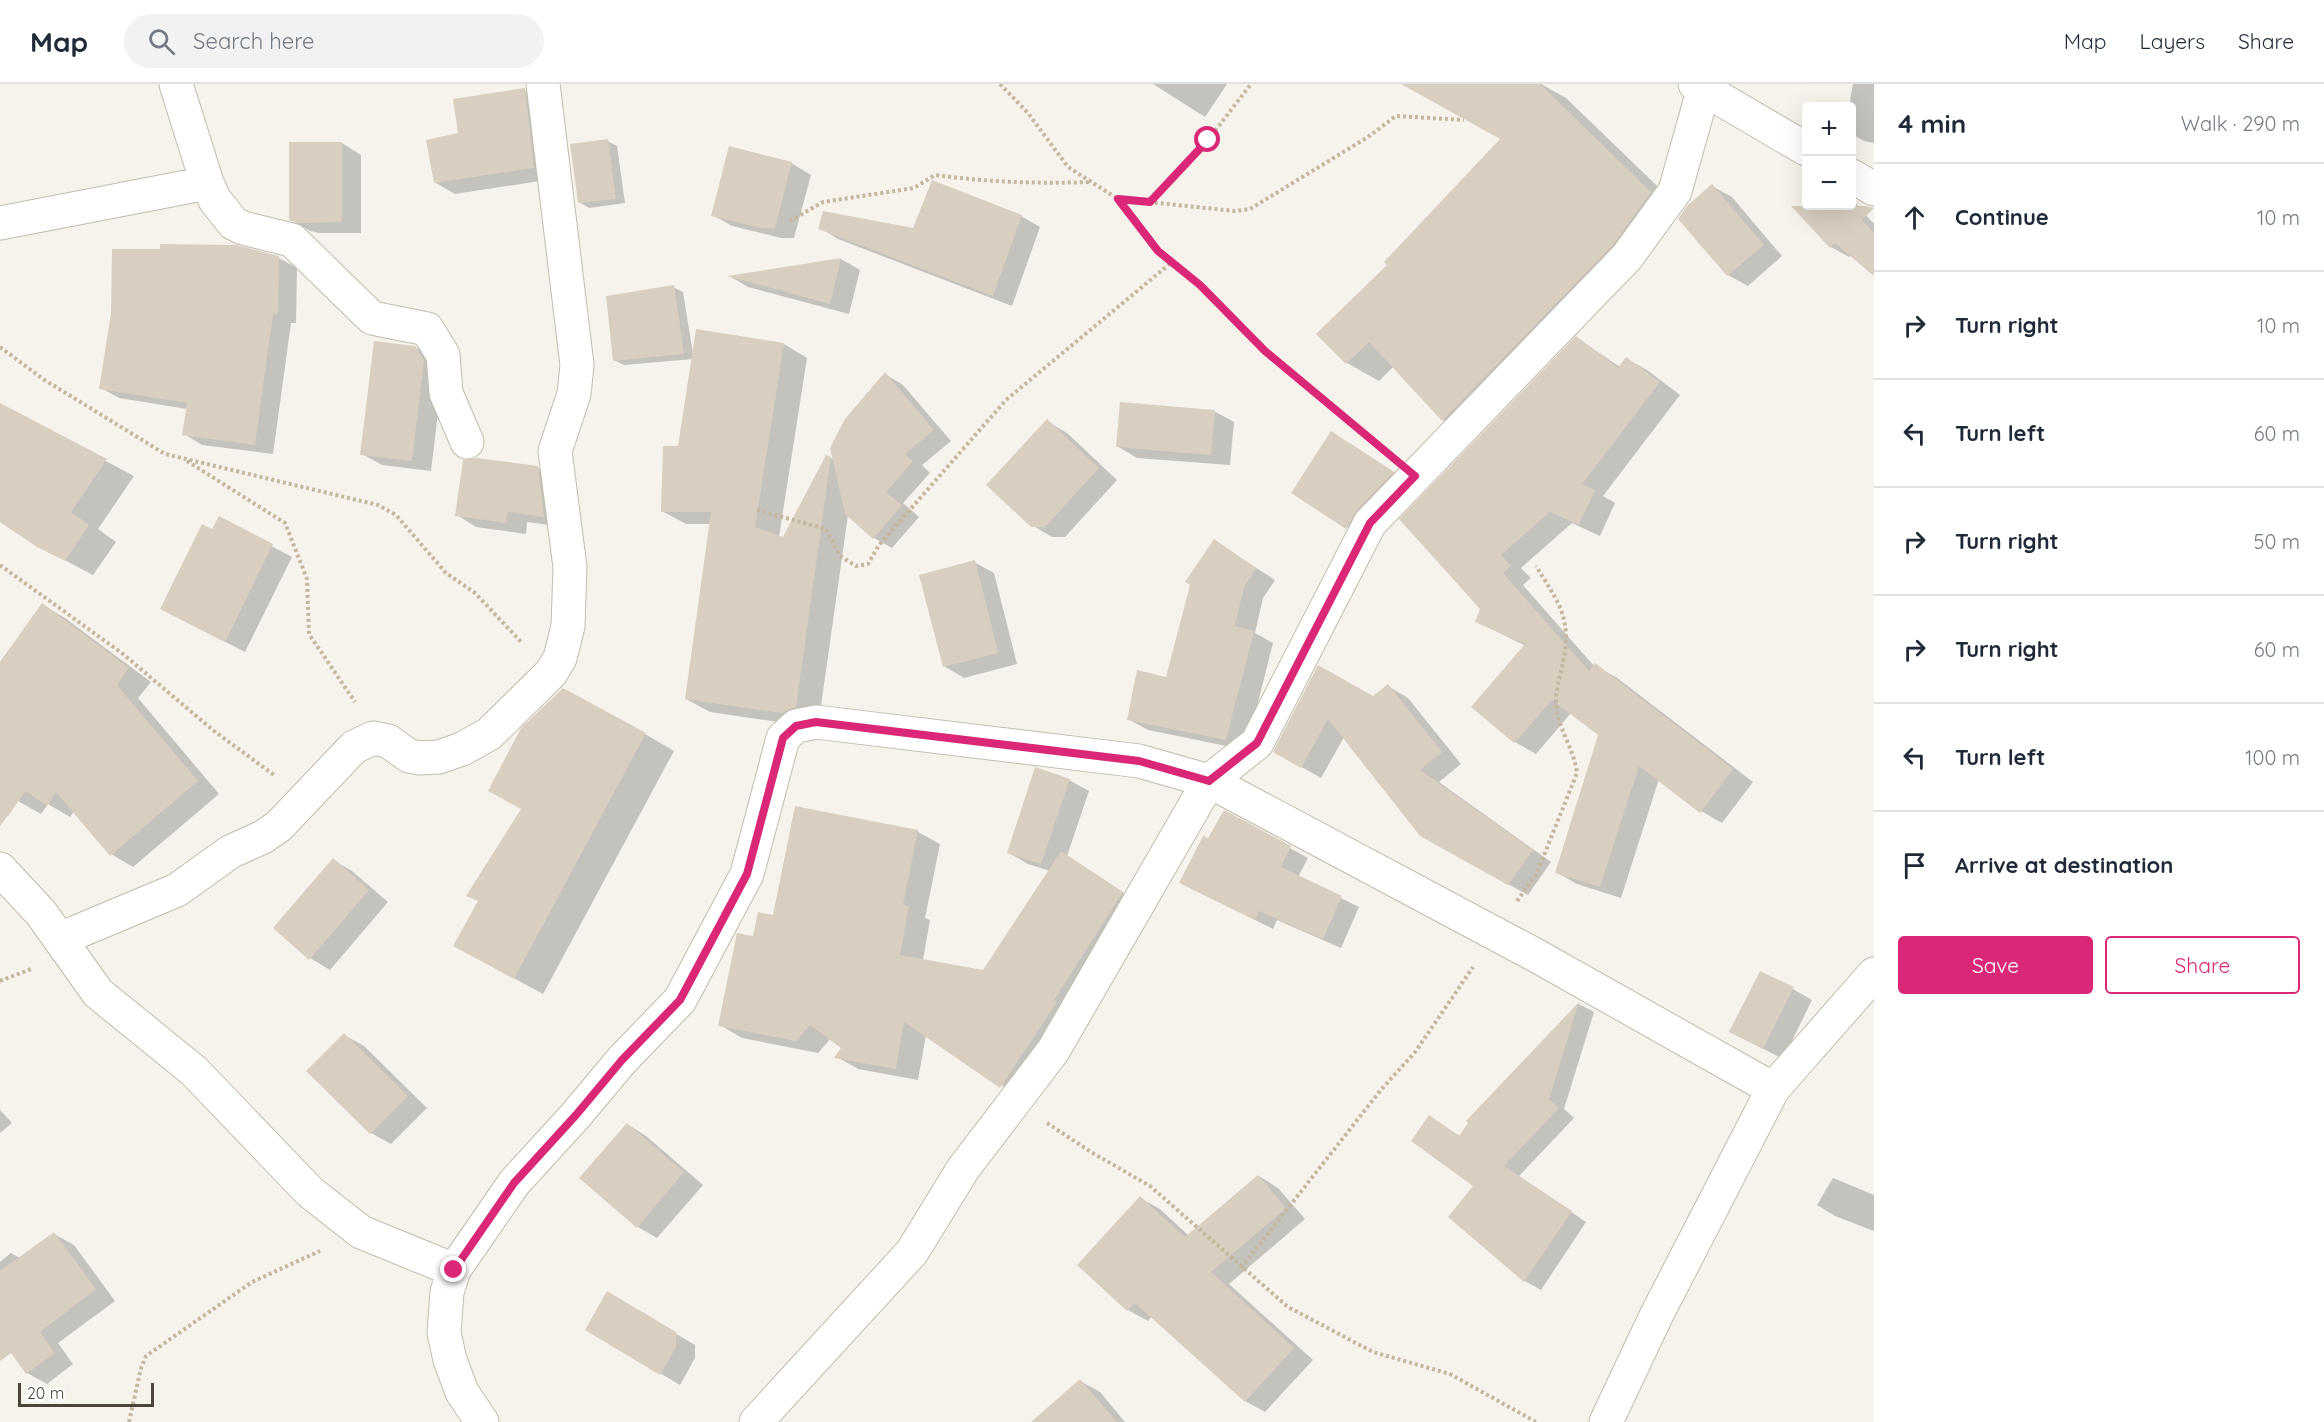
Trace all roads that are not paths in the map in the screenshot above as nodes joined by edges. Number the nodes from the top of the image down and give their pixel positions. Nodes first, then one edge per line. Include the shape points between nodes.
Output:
1 (176, 84) edge
2 (543, 84) edge
3 (1702, 85) edge
4 (1802, 147) edge
5 (1856, 179) edge
6 (207, 183) junction
7 (1874, 189) edge
8 (0, 223) edge
9 (467, 442) dead end
10 (1209, 781) junction
11 (0, 869) edge
12 (60, 939) junction
13 (1874, 974) edge
14 (1773, 1089) junction
15 (454, 1270) junction
16 (482, 1422) edge
17 (756, 1422) edge
18 (1606, 1422) edge

1 - 6 street
2 - 12 street via 577,365 574,394 555,451 570,567 568,626 560,658 551,673 489,734 440,757 409,756 388,741 373,738 354,747 279,826 263,837 230,852 177,890
3 - 4 street
3 - 10 street via 1675,191 1627,257 1370,523 1257,743
5 - 7 street
6 - 8 street
6 - 9 street via 233,223 297,243 372,318 427,329 443,355 446,393
10 - 14 street via 1538,956
10 - 15 street via 1139,761 816,722 796,726 783,738 747,874 680,1000 514,1183
10 - 17 street via 1053,1051 963,1169 912,1252
11 - 12 street
12 - 15 street via 98,993 194,1071 310,1192 361,1232
13 - 14 street
14 - 18 street
15 - 16 street via 447,1292 444,1333 462,1392

